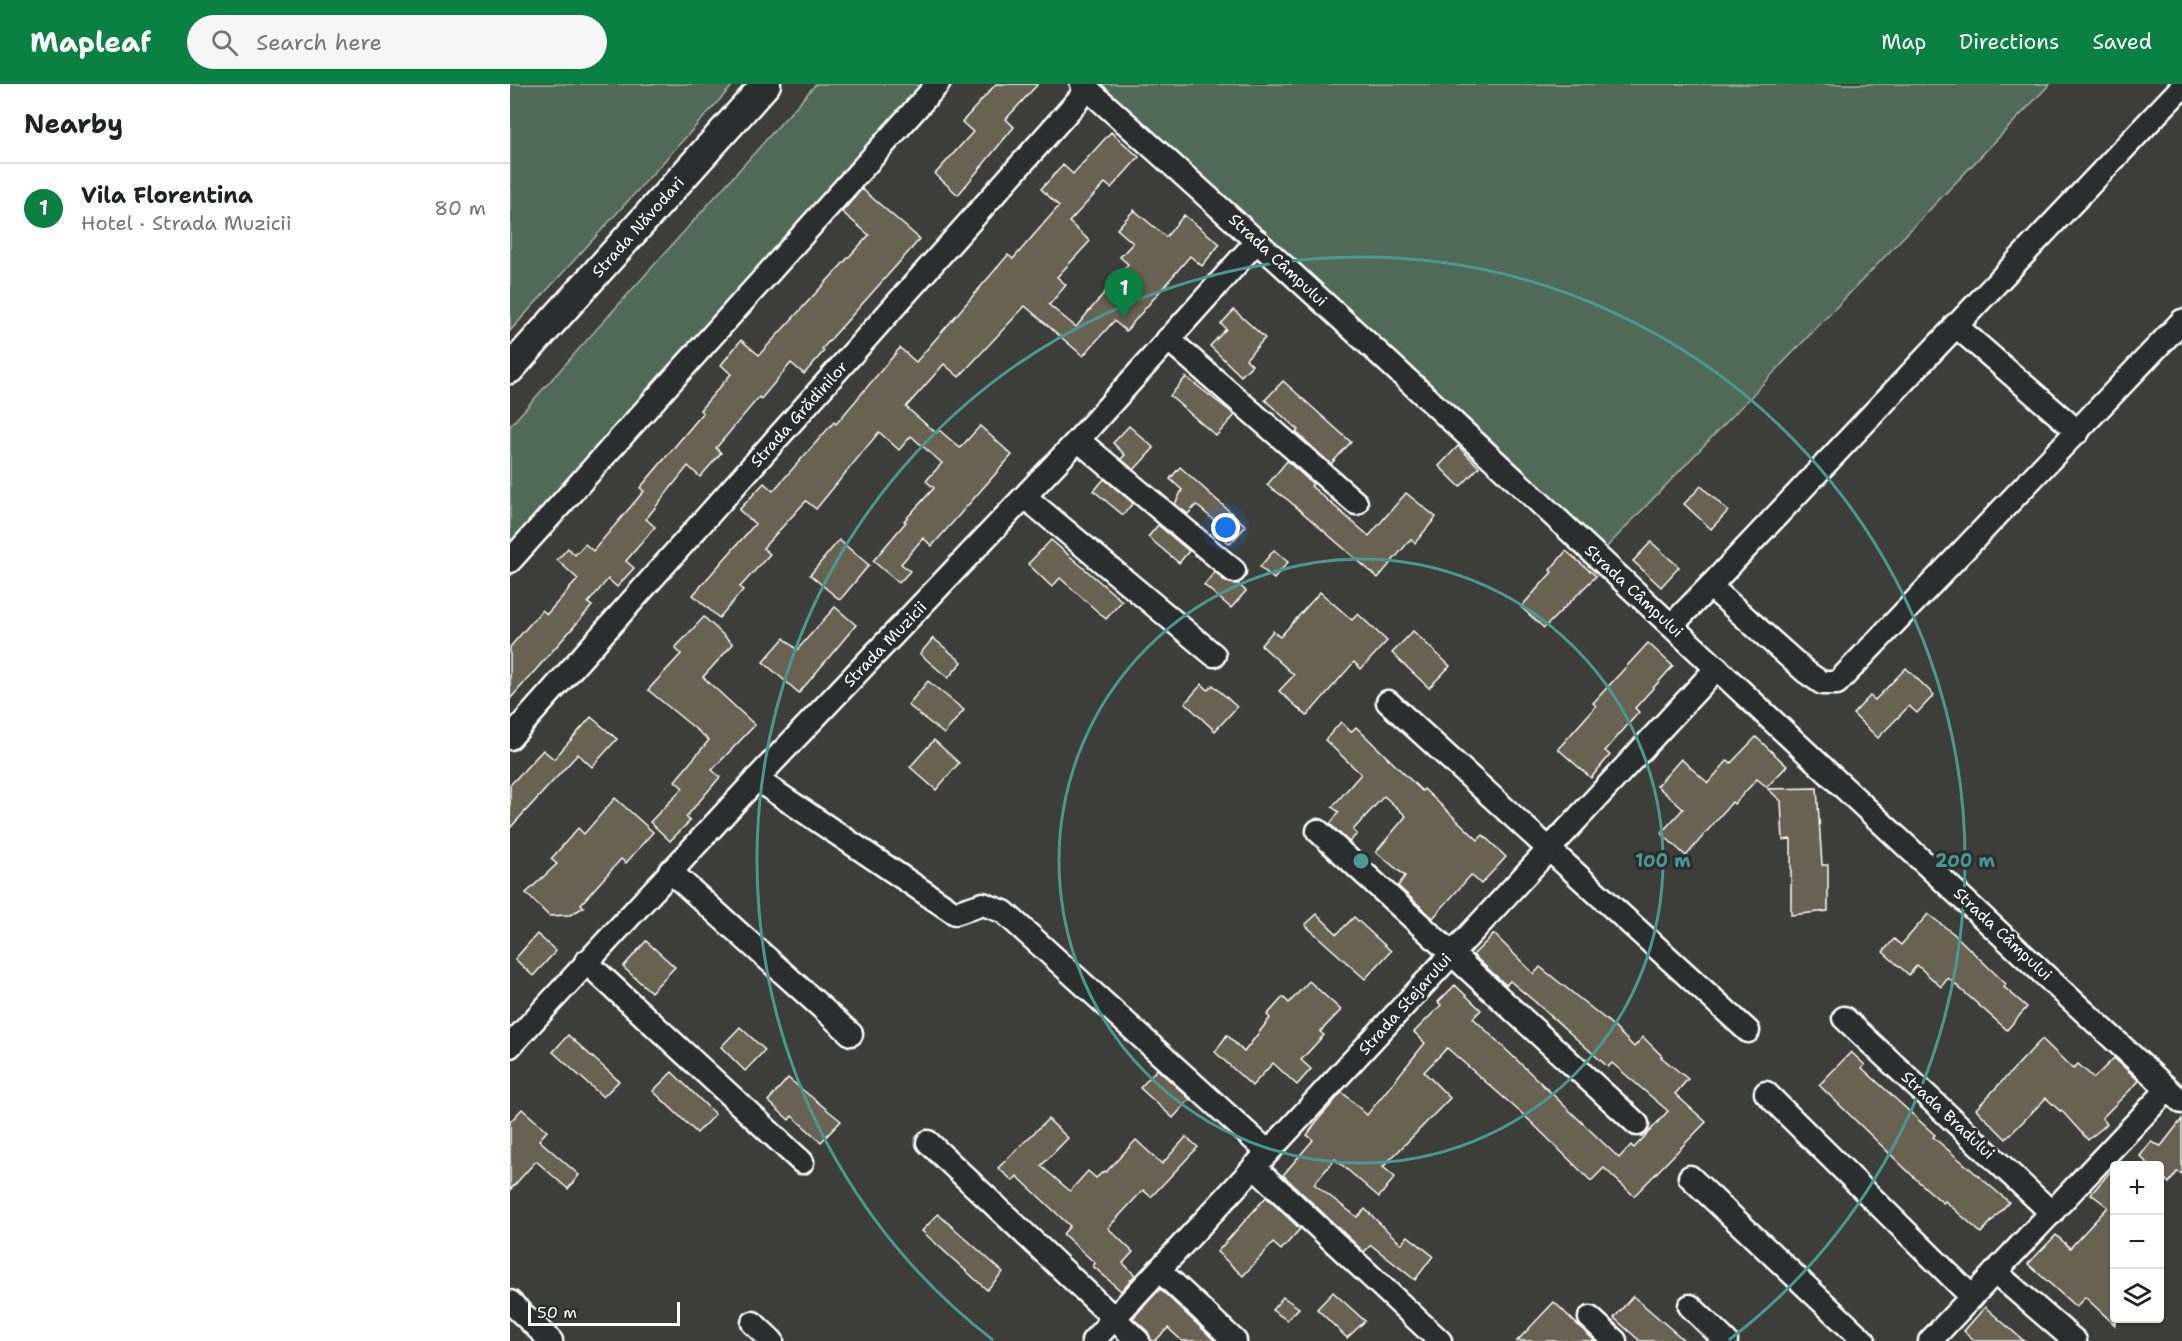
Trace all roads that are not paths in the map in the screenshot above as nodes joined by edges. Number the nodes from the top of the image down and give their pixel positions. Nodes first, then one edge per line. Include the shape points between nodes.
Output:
1 (766, 84) edge
2 (938, 84) edge
3 (1085, 87) edge
4 (2182, 87) edge
5 (1257, 241) junction
6 (2182, 321) edge
7 (1955, 325) junction
8 (1168, 339) junction
9 (510, 369) edge
10 (2078, 432) junction
11 (1078, 440) junction
12 (1025, 497) junction
13 (1356, 503) dead end
14 (510, 561) edge
15 (1234, 571) dead end
16 (1710, 586) junction
17 (1672, 625) junction
18 (1214, 655) dead end
19 (1717, 668) junction
20 (1388, 702) dead end
21 (510, 738) edge
22 (756, 779) junction
23 (1318, 831) dead end
24 (1547, 850) junction
25 (670, 871) junction
26 (1451, 954) junction
27 (586, 963) junction
28 (1844, 1018) dead end
29 (1748, 1031) dead end
30 (851, 1034) dead end
31 (510, 1046) edge
32 (1766, 1093) dead end
33 (2175, 1095) edge
34 (1637, 1124) dead end
35 (928, 1142) dead end
36 (1261, 1160) junction
37 (802, 1162) dead end
38 (1690, 1177) dead end
39 (2052, 1213) junction
40 (1159, 1270) junction
41 (1995, 1272) junction
42 (1972, 1296) junction
43 (510, 1302) edge
44 (1690, 1306) dead end
45 (1590, 1318) dead end
46 (1114, 1319) junction
47 (753, 1323) dead end
48 (551, 1341) edge
49 (772, 1341) edge
50 (1094, 1341) edge
51 (1138, 1341) edge
52 (1235, 1341) edge
53 (1440, 1341) edge
54 (1615, 1341) edge
55 (1726, 1341) edge
56 (1864, 1341) edge
57 (1930, 1341) edge
58 (2075, 1341) edge

1 - 9 main road, Strada Năvodari
2 - 14 street
3 - 5 street, Strada Câmpului
3 - 21 street, Strada Grădinilor
4 - 7 street
5 - 8 street, Strada Muzicii
5 - 17 street, Strada Câmpului
6 - 10 street
7 - 10 street
7 - 16 street
8 - 11 street, Strada Muzicii
8 - 13 street
10 - 16 street via 1837,683 1822,683 1806,672
11 - 12 street, Strada Muzicii
11 - 15 street
12 - 18 street
12 - 22 street, Strada Muzicii
16 - 17 street
17 - 19 street, Strada Câmpului
19 - 24 street, Strada Stejarului
19 - 33 street, Strada Câmpului
20 - 24 street
22 - 25 street, Strada Muzicii
22 - 36 street via 955,913 982,904 1004,912
23 - 26 street
24 - 26 street, Strada Stejarului
24 - 29 street
25 - 27 street, Strada Muzicii
25 - 30 street
26 - 34 street
26 - 36 street, Strada Stejarului
27 - 31 street, Strada Muzicii
27 - 37 street
28 - 39 street, Strada Bradului
32 - 42 street
33 - 39 street
35 - 46 street
36 - 40 street, Strada Stejarului
36 - 53 street
38 - 56 street
39 - 41 street
40 - 46 street, Strada Stejarului
40 - 52 street
41 - 42 street
41 - 58 street
42 - 57 street
43 - 48 street
44 - 55 street
45 - 54 street
46 - 50 street, Strada Stejarului
46 - 51 street
47 - 49 street

